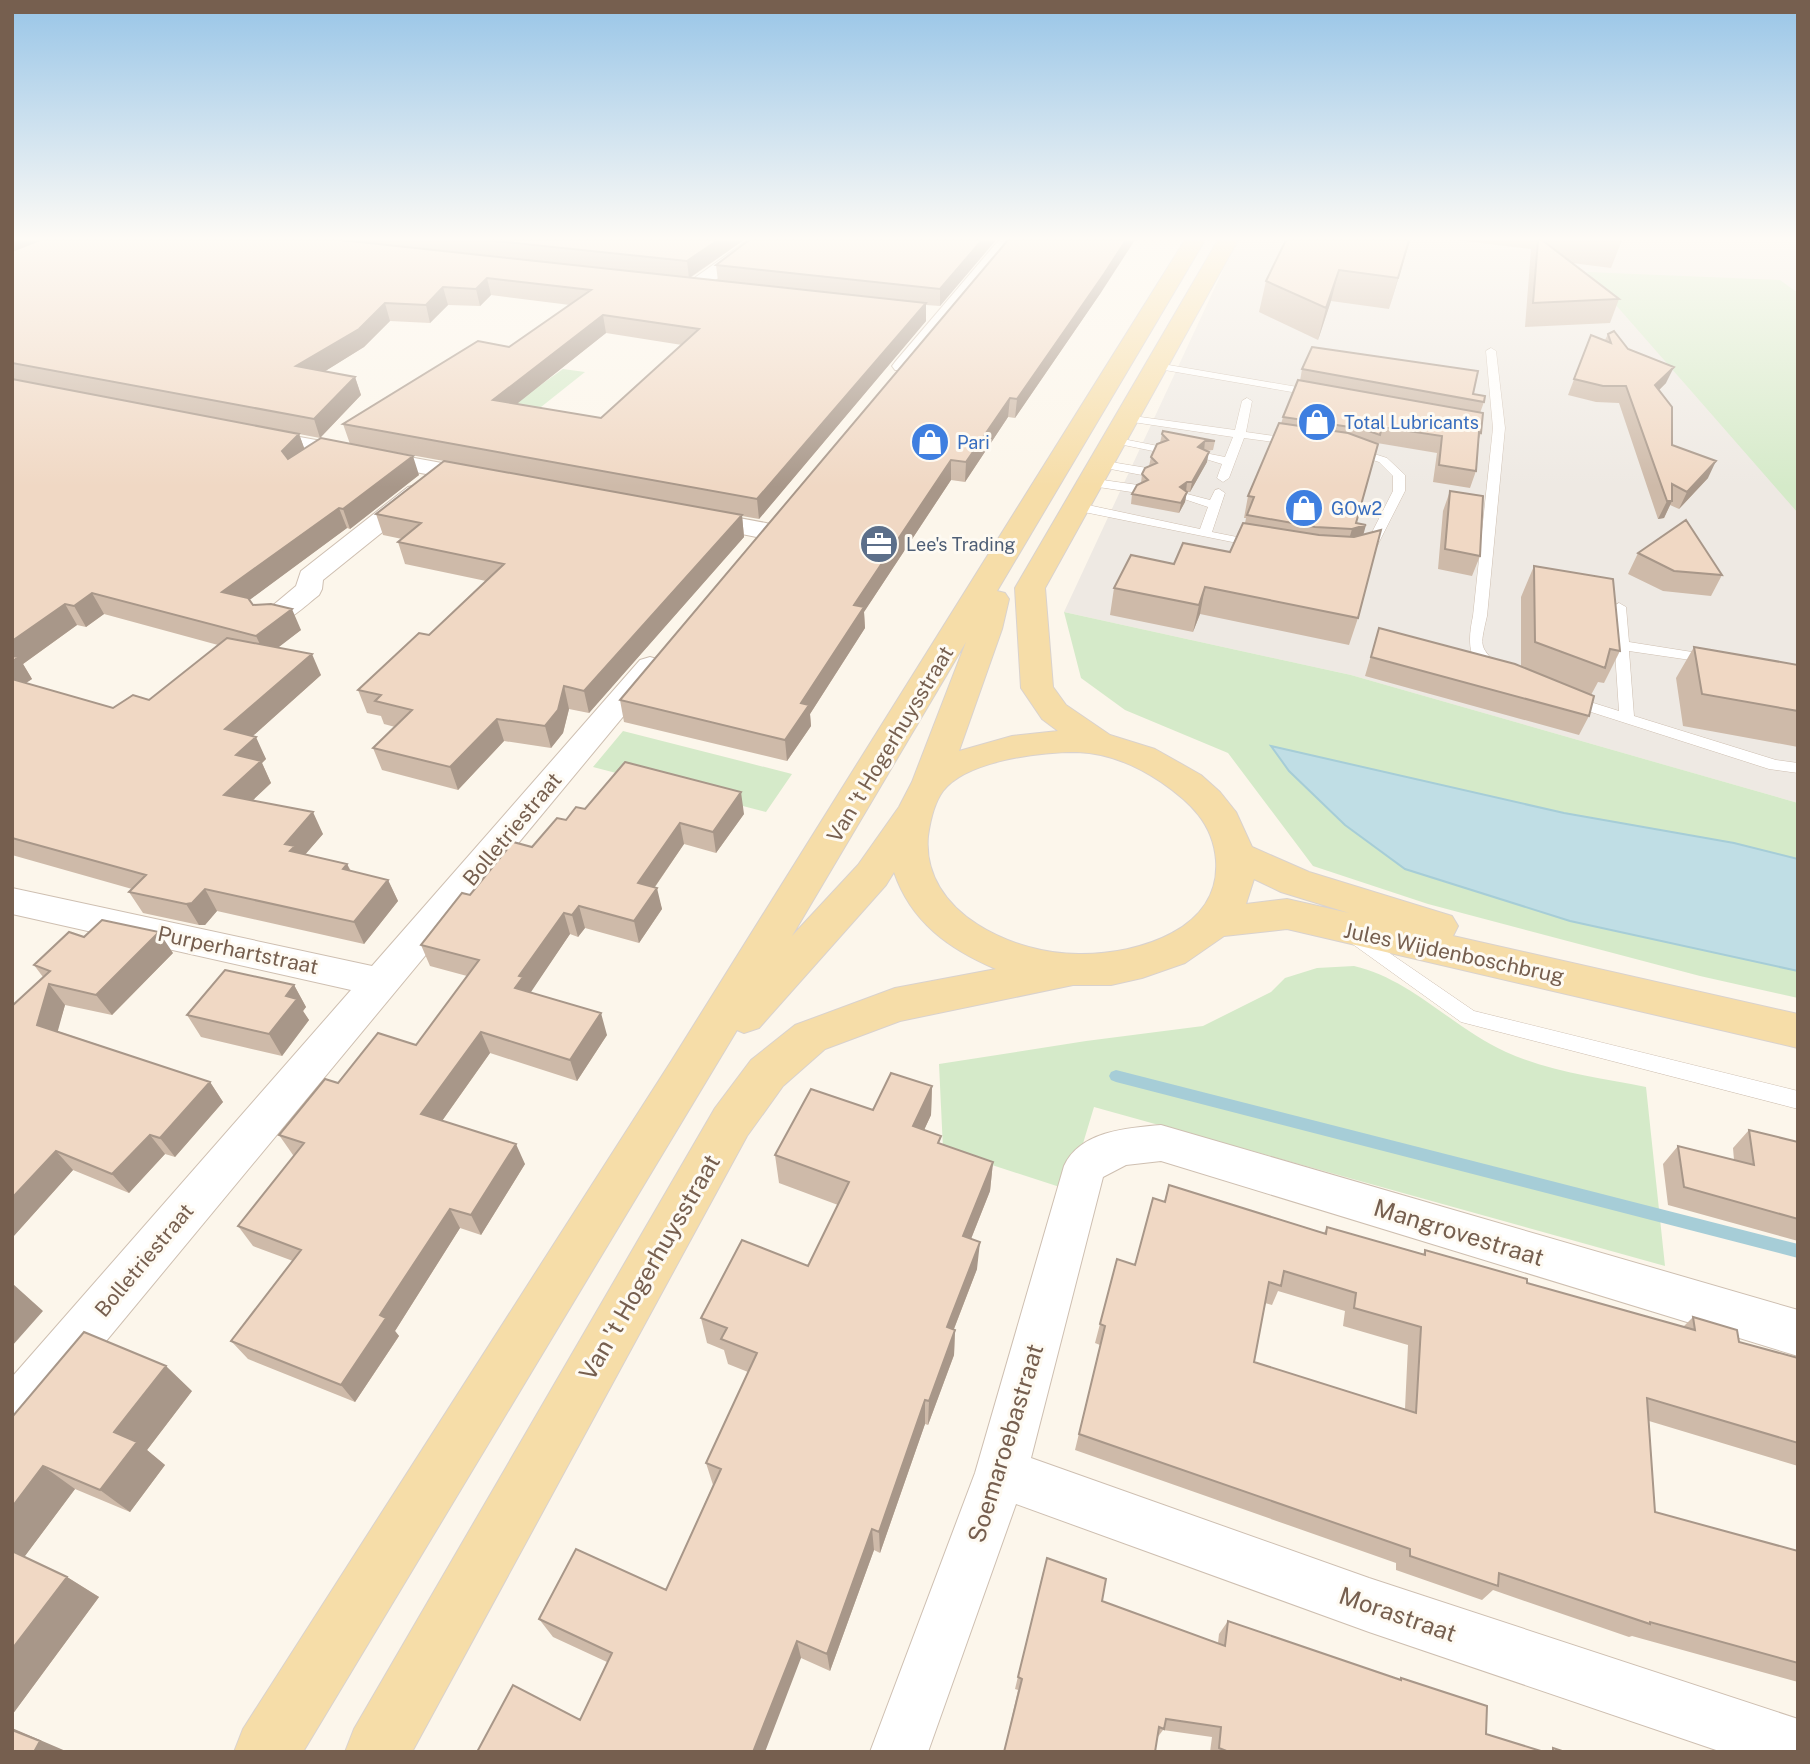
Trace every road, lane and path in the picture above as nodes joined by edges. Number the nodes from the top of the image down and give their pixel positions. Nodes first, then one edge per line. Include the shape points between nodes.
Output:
1 (926, 322) edge
2 (1145, 322) edge
3 (1182, 322) edge
4 (1491, 351) dead end
5 (1157, 366) junction
6 (882, 390) edge
7 (1331, 396) edge
8 (1247, 401) dead end
9 (1120, 429) junction
10 (238, 432) edge
11 (1240, 433) junction
12 (1303, 443) edge
13 (1341, 448) edge
14 (1158, 449) edge
15 (1205, 457) edge
16 (1230, 462) junction
17 (444, 471) junction
18 (1147, 472) edge
19 (1094, 473) junction
20 (1223, 478) dead end
21 (498, 481) edge
22 (1138, 489) edge
23 (1187, 498) edge
24 (1074, 506) junction
25 (672, 513) edge
26 (1205, 534) junction
27 (1268, 548) edge
28 (1359, 555) edge
29 (1003, 558) junction
30 (739, 562) edge
31 (1619, 607) edge
32 (273, 617) edge
33 (668, 646) edge
34 (1624, 646) junction
35 (1731, 662) edge
36 (1508, 677) edge
37 (1557, 696) edge
38 (1627, 720) junction
39 (1099, 743) junction
40 (1798, 768) edge
41 (923, 796) junction
42 (1236, 855) junction
43 (12, 901) edge
44 (1215, 922) junction
45 (1345, 929) junction
46 (1072, 970) junction
47 (381, 982) junction
48 (1693, 1005) junction
49 (1798, 1031) edge
50 (688, 1073) junction
51 (1798, 1100) edge
52 (1119, 1147) joint
53 (1798, 1333) edge
54 (12, 1415) edge
55 (1001, 1473) junction
56 (1798, 1748) edge
57 (266, 1752) edge
58 (377, 1752) edge
59 (898, 1752) edge

1 - 6 street
2 - 29 main road, Van 't Hogerhuysstraat
3 - 5 main road
4 - 36 lane via 1493,426 1475,638 1477,654
5 - 7 lane
5 - 9 main road
8 - 11 lane
9 - 11 lane
9 - 14 lane
9 - 19 main road
10 - 17 street
11 - 12 lane
11 - 16 lane
13 - 28 lane via 1383,460 1399,475 1399,491 1372,546
15 - 16 lane
16 - 20 lane
17 - 21 street
17 - 32 street via 310,577 309,589
18 - 19 lane
19 - 22 lane
19 - 24 main road
23 - 26 lane via 1217,499
24 - 26 lane
24 - 39 main road via 1030,588 1037,688 1055,712
25 - 30 street via 775,520
26 - 27 lane
29 - 41 main road, Van 't Hogerhuysstraat via 987,629
29 - 50 main road, Van 't Hogerhuysstraat
31 - 34 lane
33 - 47 street, Bolletriestraat
34 - 35 lane
34 - 38 lane
37 - 38 lane
38 - 40 lane
39 - 41 main road via 1040,742 1004,748 971,760
39 - 42 main road via 1165,768 1200,792 1224,821
41 - 46 main road via 907,842 913,876 934,910 970,940 1018,960
41 - 50 main road, Van 't Hogerhuysstraat via 872,875
42 - 44 main road via 1233,890
42 - 48 main road, Jules Wijdenboschbrug via 1294,882
43 - 47 street, Purperhartstraat
44 - 45 main road, Jules Wijdenboschbrug via 1287,914
44 - 46 main road via 1189,944 1155,960 1115,969
45 - 48 main road, Jules Wijdenboschbrug
45 - 51 lane via 1468,1017
46 - 58 main road, Van 't Hogerhuysstraat via 895,1005 810,1037 767,1073 731,1122
47 - 54 street, Bolletriestraat
48 - 49 main road, Jules Wijdenboschbrug
50 - 57 main road, Van 't Hogerhuysstraat
52 - 53 street, Mangrovestraat via 1161,1143
52 - 55 street, Soemaroebastraat via 1085,1166
55 - 56 street, Morastraat via 1368,1605
55 - 59 street, Soemaroebastraat

